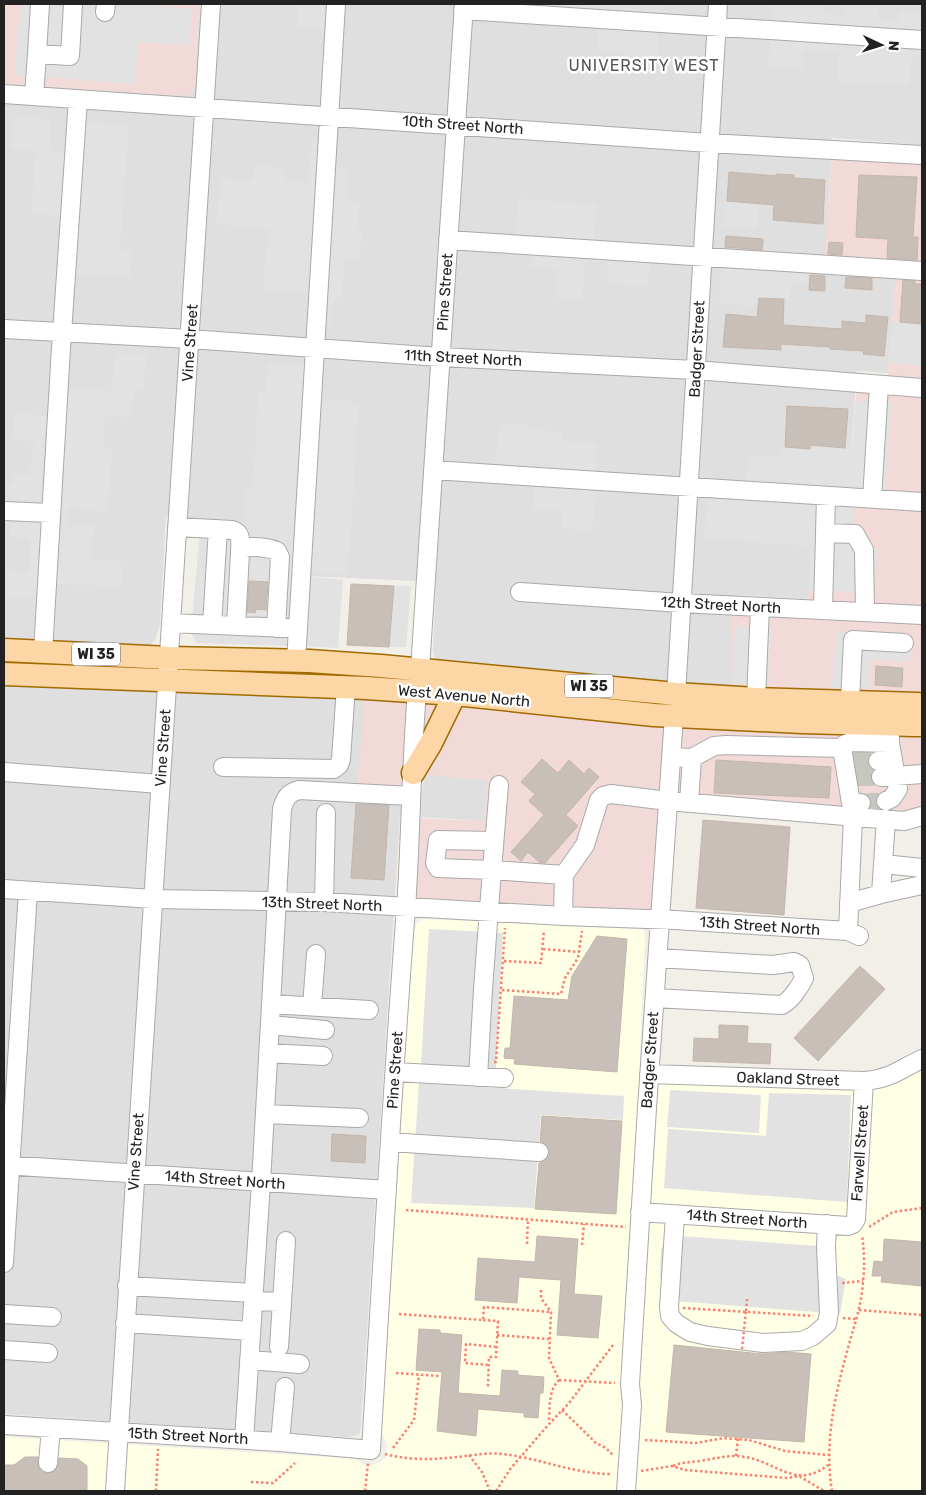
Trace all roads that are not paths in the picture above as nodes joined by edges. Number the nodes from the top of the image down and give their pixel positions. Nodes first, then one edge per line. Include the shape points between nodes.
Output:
1 (40, 4) edge
2 (74, 4) edge
3 (211, 4) edge
4 (336, 4) edge
5 (718, 4) edge
6 (463, 7) edge
7 (716, 26) junction
8 (922, 40) edge
9 (37, 54) junction
10 (4, 94) edge
11 (34, 96) junction
12 (78, 99) junction
13 (204, 108) junction
14 (329, 117) junction
15 (456, 125) junction
16 (709, 143) junction
17 (922, 155) edge
18 (448, 240) junction
19 (702, 258) junction
20 (922, 271) edge
21 (4, 329) edge
22 (62, 332) junction
23 (190, 339) junction
24 (316, 348) junction
25 (440, 357) junction
26 (695, 370) junction
27 (879, 384) junction
28 (922, 388) edge
29 (433, 470) junction
30 (688, 486) junction
31 (826, 496) junction
32 (872, 499) junction
33 (922, 502) edge
34 (4, 511) edge
35 (51, 514) junction
36 (177, 527) junction
37 (218, 529) junction
38 (826, 533) junction
39 (240, 553) junction
40 (520, 592) dead end
41 (681, 603) junction
42 (760, 607) junction
43 (823, 610) junction
44 (860, 612) junction
45 (922, 615) edge
46 (171, 623) junction
47 (212, 625) junction
48 (236, 626) junction
49 (276, 628) junction
50 (298, 629) junction
51 (853, 640) junction
52 (904, 643) dead end
53 (4, 650) edge
54 (43, 652) junction
55 (169, 658) junction
56 (296, 661) junction
57 (4, 674) edge
58 (167, 680) junction
59 (419, 680) junction
60 (346, 687) junction
61 (455, 694) junction
62 (850, 702) junction
63 (675, 705) junction
64 (922, 708) edge
65 (753, 709) junction
66 (802, 722) junction
67 (922, 722) edge
68 (890, 734) junction
69 (748, 746) junction
70 (801, 747) junction
71 (671, 757) junction
72 (692, 758) junction
73 (223, 767) dead end
74 (334, 769) junction
75 (4, 772) edge
76 (413, 774) junction
77 (922, 774) edge
78 (852, 781) junction
79 (160, 784) junction
80 (499, 785) dead end
81 (333, 791) junction
82 (411, 796) junction
83 (668, 801) junction
84 (689, 803) junction
85 (326, 813) dead end
86 (922, 816) edge
87 (886, 819) junction
88 (494, 842) junction
89 (883, 864) junction
90 (922, 868) edge
91 (492, 870) junction
92 (564, 875) junction
93 (922, 885) edge
94 (4, 890) edge
95 (28, 891) junction
96 (881, 894) junction
97 (153, 900) junction
98 (277, 901) junction
99 (324, 902) junction
100 (849, 902) junction
101 (406, 908) junction
102 (489, 912) junction
103 (564, 916) junction
104 (660, 920) junction
105 (316, 954) dead end
106 (658, 958) junction
107 (655, 998) junction
108 (271, 1004) junction
109 (312, 1006) junction
110 (369, 1010) dead end
111 (270, 1025) junction
112 (325, 1030) dead end
113 (268, 1054) junction
114 (323, 1056) dead end
115 (922, 1059) edge
116 (478, 1069) junction
117 (395, 1072) junction
118 (649, 1074) junction
119 (504, 1078) dead end
120 (864, 1081) junction
121 (265, 1114) junction
122 (359, 1118) dead end
123 (390, 1142) junction
124 (539, 1152) dead end
125 (7, 1165) edge
126 (134, 1174) junction
127 (261, 1183) junction
128 (387, 1190) junction
129 (675, 1214) junction
130 (640, 1220) junction
131 (827, 1224) junction
132 (853, 1224) joint
133 (286, 1241) dead end
134 (4, 1263) edge
135 (128, 1286) junction
136 (253, 1297) junction
137 (282, 1302) junction
138 (4, 1314) edge
139 (52, 1317) dead end
140 (125, 1323) junction
141 (251, 1330) junction
142 (279, 1347) dead end
143 (4, 1350) edge
144 (48, 1353) dead end
145 (249, 1360) junction
146 (300, 1364) dead end
147 (286, 1387) dead end
148 (4, 1425) edge
149 (51, 1428) junction
150 (118, 1432) junction
151 (244, 1440) junction
152 (280, 1442) junction
153 (371, 1450) joint
154 (48, 1463) dead end
155 (627, 1483) edge
156 (115, 1491) edge

1 - 9 street
2 - 9 street via 70,56
3 - 13 street, Vine Street
4 - 14 street
5 - 7 street, Badger Street
6 - 7 street
6 - 15 street, Pine Street
7 - 8 street
7 - 16 street, Badger Street
9 - 11 street
10 - 11 street, 10th Street North
11 - 12 street, 10th Street North
12 - 13 street, 10th Street North
12 - 22 street
13 - 14 street, 10th Street North
13 - 23 street, Vine Street
14 - 15 street, 10th Street North
14 - 24 street
15 - 16 street, 10th Street North
15 - 18 street, Pine Street
16 - 17 street, 10th Street North
16 - 19 street, Badger Street
18 - 19 street
18 - 25 street, Pine Street
19 - 20 street
19 - 26 street, Badger Street
21 - 22 street, 11th Street North
22 - 23 street, 11th Street North
22 - 35 street
23 - 24 street, 11th Street North
23 - 36 street, Vine Street
24 - 25 street, 11th Street North
24 - 50 street
25 - 26 street, 11th Street North
25 - 29 street, Pine Street
26 - 27 street, 11th Street North
26 - 30 street, Badger Street
27 - 28 street, 11th Street North
27 - 32 street
29 - 30 street
29 - 59 street, Pine Street
30 - 31 street
30 - 41 street, Badger Street
31 - 32 street
31 - 38 street
32 - 33 street
34 - 35 street
35 - 54 street
36 - 37 street
36 - 46 street, Vine Street
37 - 39 street via 237,532 241,536
37 - 47 street
38 - 43 street
38 - 44 street via 855,534 864,550
39 - 48 street
39 - 49 street via 248,547 271,549 280,557
40 - 41 street, 12th Street North
41 - 42 street, 12th Street North
41 - 63 street, Badger Street
42 - 43 street, 12th Street North
42 - 65 street
43 - 44 street, 12th Street North
44 - 45 street, 12th Street North
44 - 51 street
46 - 47 street
46 - 55 street, Vine Street
47 - 48 street
48 - 49 street
49 - 50 street
50 - 56 street
51 - 52 street
51 - 62 street
53 - 54 main road, WI 35
54 - 55 main road, WI 35
55 - 56 main road, West Avenue North / WI 35
55 - 58 street, Vine Street
56 - 59 main road, West Avenue North / WI 35
57 - 58 main road, West Avenue North / WI 35
58 - 60 main road, West Avenue North / WI 35
58 - 79 street, Vine Street
59 - 60 main road, West Avenue North / WI 35
59 - 61 main road, West Avenue North / WI 35
59 - 63 main road, West Avenue North / WI 35
59 - 76 street, Pine Street
60 - 74 street via 342,759
61 - 63 main road, West Avenue North / WI 35
61 - 76 main road
62 - 64 main road, West Avenue North / WI 35 via 919,704
62 - 65 main road, West Avenue North / WI 35
63 - 65 main road, West Avenue North / WI 35
63 - 71 street, Badger Street
65 - 66 main road, West Avenue North / WI 35
65 - 69 street
66 - 68 main road, West Avenue North / WI 35
66 - 70 street
67 - 68 main road, West Avenue North / WI 35
68 - 77 street via 888,779
68 - 78 street via 845,744
69 - 70 street
69 - 72 street via 714,746
70 - 78 street
71 - 72 street
71 - 83 street, Badger Street
72 - 84 street
73 - 74 street
74 - 81 street
75 - 79 street
76 - 82 street, Pine Street
78 - 84 street
78 - 87 street
78 - 100 street
79 - 97 street, Vine Street
80 - 88 street
81 - 82 street
81 - 98 street via 299,790 284,800
82 - 101 street, Pine Street
83 - 84 street
83 - 92 street via 611,794 603,796 595,809 585,845
83 - 104 street, Badger Street
85 - 99 street
86 - 87 street via 904,821
87 - 89 street
88 - 91 street
88 - 91 street via 438,840 435,863 438,868
89 - 90 street
89 - 96 street
91 - 92 street
91 - 102 street
92 - 103 street
93 - 96 street
94 - 95 street, 13th Street North
95 - 97 street, 13th Street North
95 - 125 street
96 - 100 street
97 - 98 street, 13th Street North
97 - 126 street, Vine Street
98 - 99 street, 13th Street North
98 - 108 street
99 - 101 street, 13th Street North
100 - 104 street, 13th Street North via 854,934
101 - 102 street, 13th Street North
101 - 117 street, Pine Street
102 - 103 street, 13th Street North
102 - 116 street
103 - 104 street, 13th Street North
104 - 106 street, Badger Street
105 - 109 street
106 - 107 street, Badger Street
106 - 107 street via 773,965 794,962 800,965 804,978 782,1005
107 - 118 street, Badger Street
108 - 109 street
108 - 111 street
109 - 110 street
111 - 112 street
111 - 113 street
113 - 114 street
113 - 121 street
115 - 120 street, Oakland Street via 892,1076
116 - 117 street
116 - 119 street
117 - 123 street, Pine Street
118 - 120 street, Oakland Street
118 - 130 street, Badger Street
120 - 132 street, Farwell Street via 856,1219
121 - 122 street
121 - 127 street
123 - 124 street
123 - 128 street, Pine Street
125 - 126 street, 14th Street North
125 - 134 street
126 - 127 street, 14th Street North
126 - 135 street, Vine Street
127 - 128 street, 14th Street North
127 - 136 street
128 - 153 street, Pine Street
129 - 130 street, 14th Street North
129 - 131 street, 14th Street North
129 - 131 street via 670,1316 690,1332 763,1343 802,1341 827,1324
130 - 155 street, Badger Street
131 - 132 street, 14th Street North
133 - 137 street
135 - 136 street
135 - 140 street, Vine Street
136 - 137 street
136 - 141 street
137 - 142 street
138 - 139 street
140 - 141 street
140 - 150 street, Vine Street
141 - 145 street
143 - 144 street
145 - 146 street
145 - 151 street
147 - 152 street
148 - 149 street, 15th Street North
149 - 150 street, 15th Street North
149 - 154 street
150 - 151 street, 15th Street North
150 - 156 street, Vine Street
151 - 152 street, 15th Street North
152 - 153 street, 15th Street North

